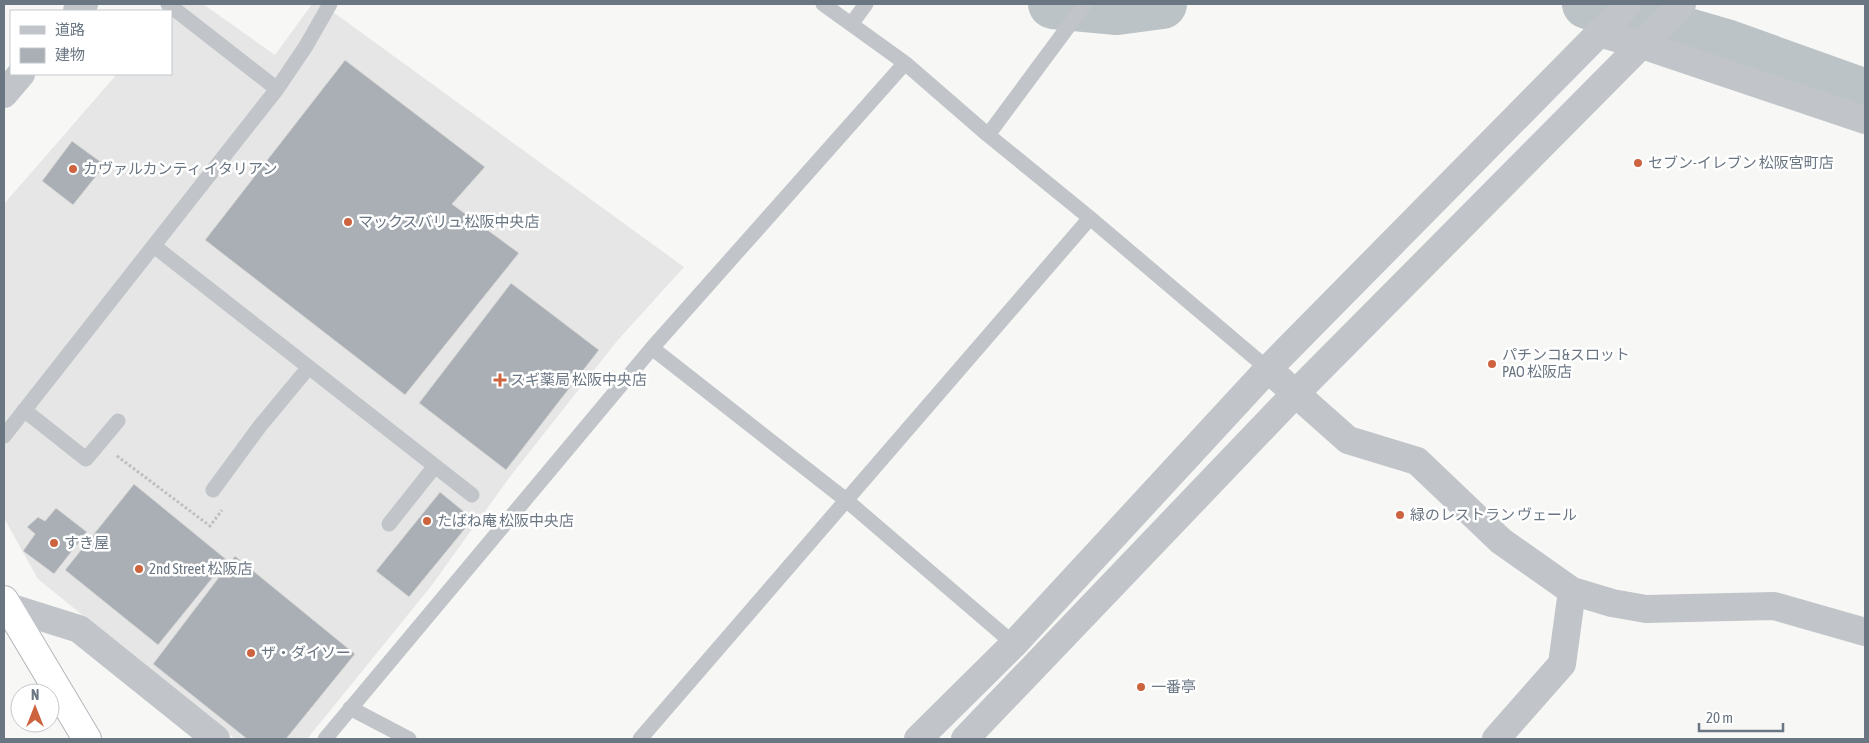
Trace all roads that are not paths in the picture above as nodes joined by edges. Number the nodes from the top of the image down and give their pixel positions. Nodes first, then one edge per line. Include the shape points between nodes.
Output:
1 (168, 4) edge
2 (330, 4) edge
3 (823, 4) edge
4 (866, 4) edge
5 (1085, 4) edge
6 (1628, 4) edge
7 (1680, 6) edge
8 (852, 23) junction
9 (1601, 29) junction
10 (1645, 42) junction
11 (905, 63) junction
12 (20, 75) edge
13 (277, 89) junction
14 (4, 94) edge
15 (1865, 120) edge
16 (988, 135) junction
17 (1090, 218) junction
18 (154, 246) junction
19 (652, 348) junction
20 (309, 367) junction
21 (1268, 369) junction
22 (1295, 394) junction
23 (24, 410) junction
24 (118, 420) dead end
25 (4, 436) edge
26 (435, 466) junction
27 (213, 490) dead end
28 (472, 495) dead end
29 (846, 500) junction
30 (389, 524) dead end
31 (1572, 591) junction
32 (6, 603) edge
33 (1865, 632) edge
34 (1014, 644) junction
35 (350, 708) junction
36 (87, 739) edge
37 (216, 739) edge
38 (325, 739) edge
39 (409, 739) edge
40 (640, 739) edge
41 (918, 739) edge
42 (966, 739) edge
43 (1496, 739) edge

1 - 13 lane
2 - 13 lane
3 - 8 lane
4 - 8 lane
5 - 16 lane
6 - 9 street
7 - 10 street
8 - 11 lane
9 - 10 street
9 - 21 street
10 - 15 street
10 - 22 street
11 - 16 lane
11 - 19 lane
12 - 14 street
13 - 18 lane
16 - 17 lane
17 - 21 lane
17 - 29 lane
18 - 20 lane
18 - 23 lane
19 - 29 lane
19 - 35 lane
20 - 26 lane
20 - 27 lane
21 - 22 street
21 - 34 street
22 - 31 street via 1348,440 1417,461 1501,541
22 - 42 street
23 - 24 lane via 86,459
23 - 25 lane
26 - 28 lane
26 - 30 lane
29 - 34 lane
29 - 40 lane
31 - 33 street via 1646,609 1774,606
31 - 43 street via 1562,664
32 - 36 highway
32 - 37 street via 79,629
34 - 41 street
35 - 38 lane
35 - 39 lane

